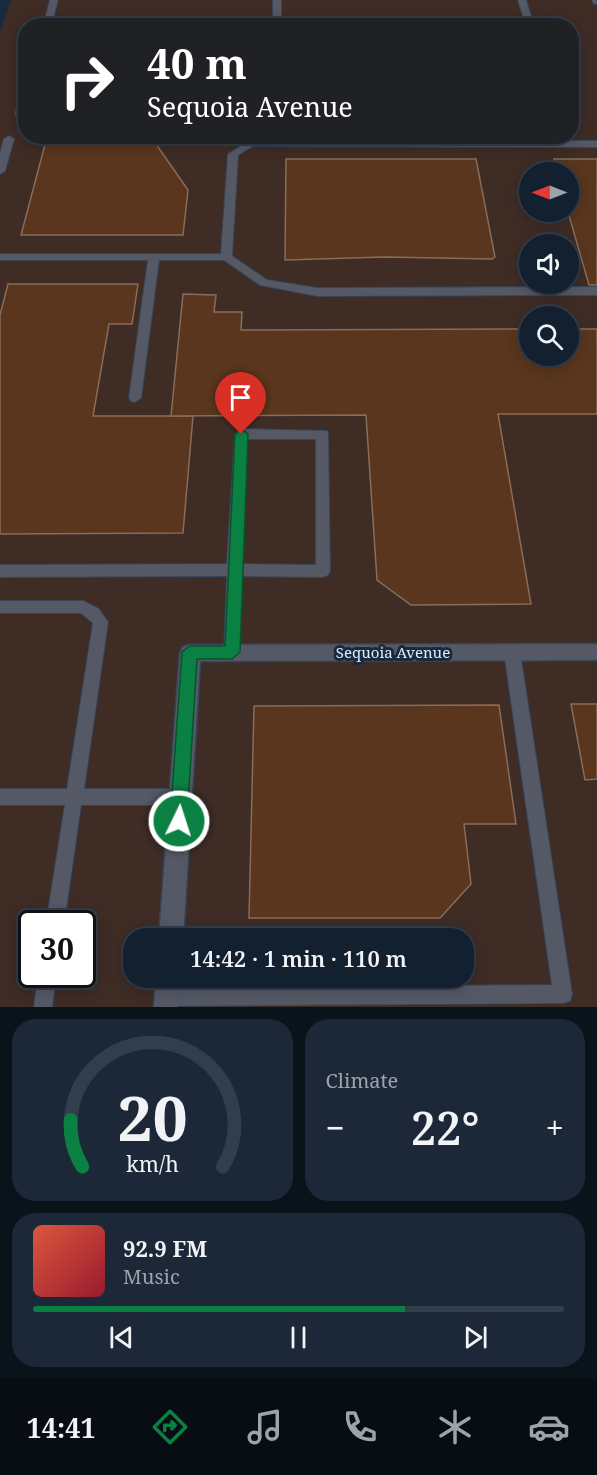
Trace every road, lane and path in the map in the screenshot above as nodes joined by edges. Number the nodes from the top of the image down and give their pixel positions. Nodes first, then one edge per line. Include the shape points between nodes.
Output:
1 (54, 0) edge
2 (277, 0) edge
3 (522, 0) edge
4 (49, 18) edge
5 (277, 18) edge
6 (528, 18) edge
7 (9, 139) dead end
8 (579, 141) edge
9 (246, 144) edge
10 (597, 144) edge
11 (0, 171) edge
12 (226, 256) junction
13 (0, 257) edge
14 (154, 257) junction
15 (597, 291) edge
16 (135, 398) dead end
17 (234, 570) junction
18 (0, 571) edge
19 (0, 607) edge
20 (232, 652) junction
21 (512, 652) junction
22 (597, 652) edge
23 (0, 797) edge
24 (73, 797) junction
25 (180, 797) junction
26 (57, 910) edge
27 (172, 928) edge
28 (45, 988) edge
29 (167, 994) edge
30 (43, 1007) edge

1 - 4 lane
2 - 5 lane
3 - 6 lane
7 - 11 lane
8 - 10 lane
9 - 12 lane via 233,154
12 - 14 lane
12 - 15 lane via 264,283 317,292
13 - 14 lane
14 - 16 lane
17 - 17 lane via 323,571 322,434 241,434
17 - 18 lane
17 - 20 lane
19 - 24 lane via 83,607 101,622
20 - 21 street, Sequoia Avenue
20 - 25 street, Sequoia Avenue via 190,652
21 - 22 street, Sequoia Avenue
21 - 29 lane via 563,994
23 - 24 lane
24 - 25 lane
24 - 26 lane
25 - 27 street
28 - 30 lane

